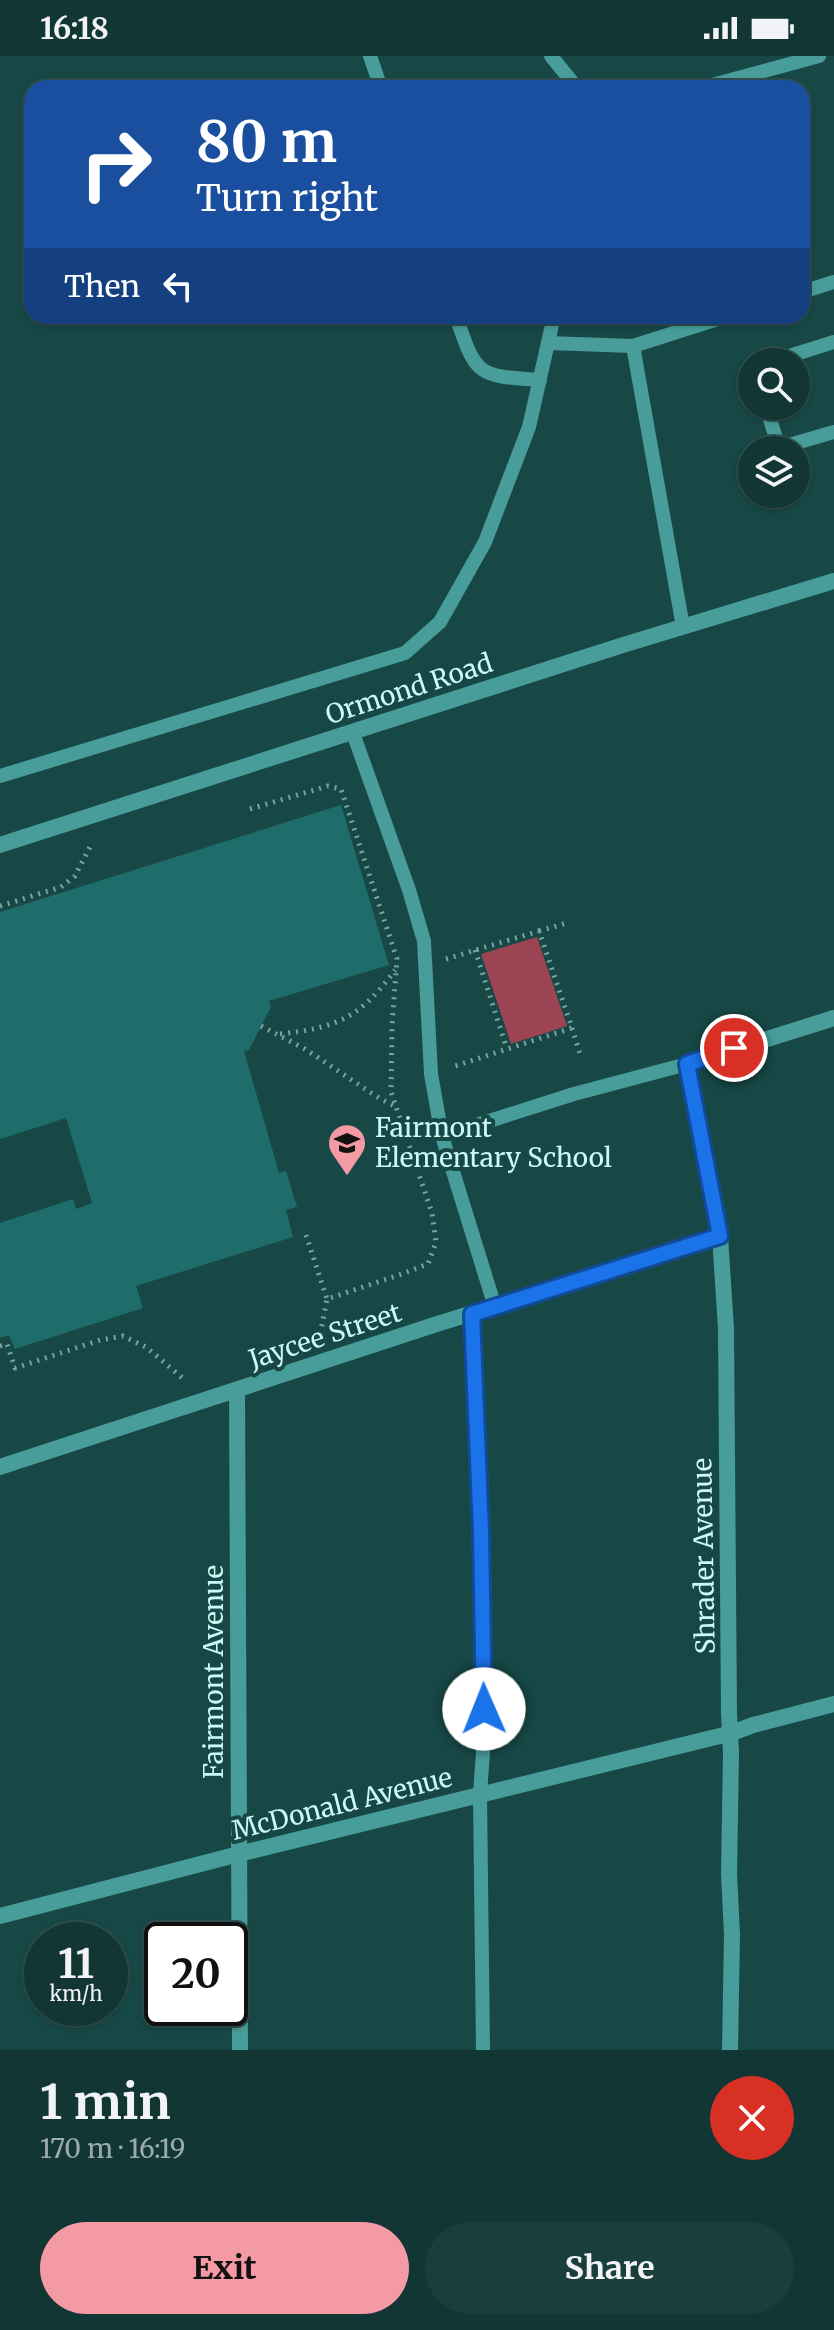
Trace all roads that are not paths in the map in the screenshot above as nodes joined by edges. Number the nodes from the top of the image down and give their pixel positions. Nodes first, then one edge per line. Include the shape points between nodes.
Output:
1 (370, 56) edge
2 (551, 56) edge
3 (819, 56) edge
4 (378, 80) edge
5 (570, 80) edge
6 (730, 80) edge
7 (834, 282) edge
8 (810, 290) edge
9 (459, 324) edge
10 (552, 324) edge
11 (702, 324) edge
12 (834, 342) edge
13 (548, 343) junction
14 (633, 346) junction
15 (810, 350) edge
16 (540, 380) junction
17 (770, 420) edge
18 (834, 432) edge
19 (834, 581) edge
20 (683, 627) junction
21 (353, 733) junction
22 (0, 776) edge
23 (0, 845) edge
24 (834, 1018) edge
25 (687, 1064) junction
26 (442, 1136) junction
27 (720, 1236) junction
28 (495, 1307) junction
29 (472, 1314) junction
30 (237, 1390) junction
31 (0, 1467) edge
32 (834, 1704) edge
33 (729, 1733) junction
34 (480, 1794) junction
35 (239, 1854) junction
36 (0, 1916) edge
37 (240, 2050) edge
38 (483, 2050) edge
39 (730, 2050) edge

1 - 4 lane
2 - 5 lane
3 - 6 lane
7 - 8 lane
9 - 16 lane via 479,370
10 - 13 lane
11 - 14 lane
12 - 15 lane
13 - 14 lane
13 - 16 lane
14 - 20 lane
16 - 22 lane via 529,427 485,542 440,622 405,653
17 - 18 lane via 778,445
19 - 20 street, Ormond Road
20 - 21 street, Ormond Road
21 - 23 street, Ormond Road
21 - 26 lane via 424,941 431,1074
24 - 25 street
25 - 26 lane
25 - 27 street, Shrader Avenue
26 - 28 lane
27 - 28 street, Jaycee Street
27 - 33 street, Shrader Avenue via 726,1329
28 - 29 street, Jaycee Street
29 - 30 street, Jaycee Street
29 - 34 lane via 481,1532
30 - 31 street, Jaycee Street
30 - 35 street, Fairmont Avenue
32 - 33 street, McDonald Avenue
33 - 34 street, McDonald Avenue
33 - 39 street, Shrader Avenue
34 - 35 street, McDonald Avenue
34 - 38 lane
35 - 36 street, McDonald Avenue
35 - 37 street, Fairmont Avenue

